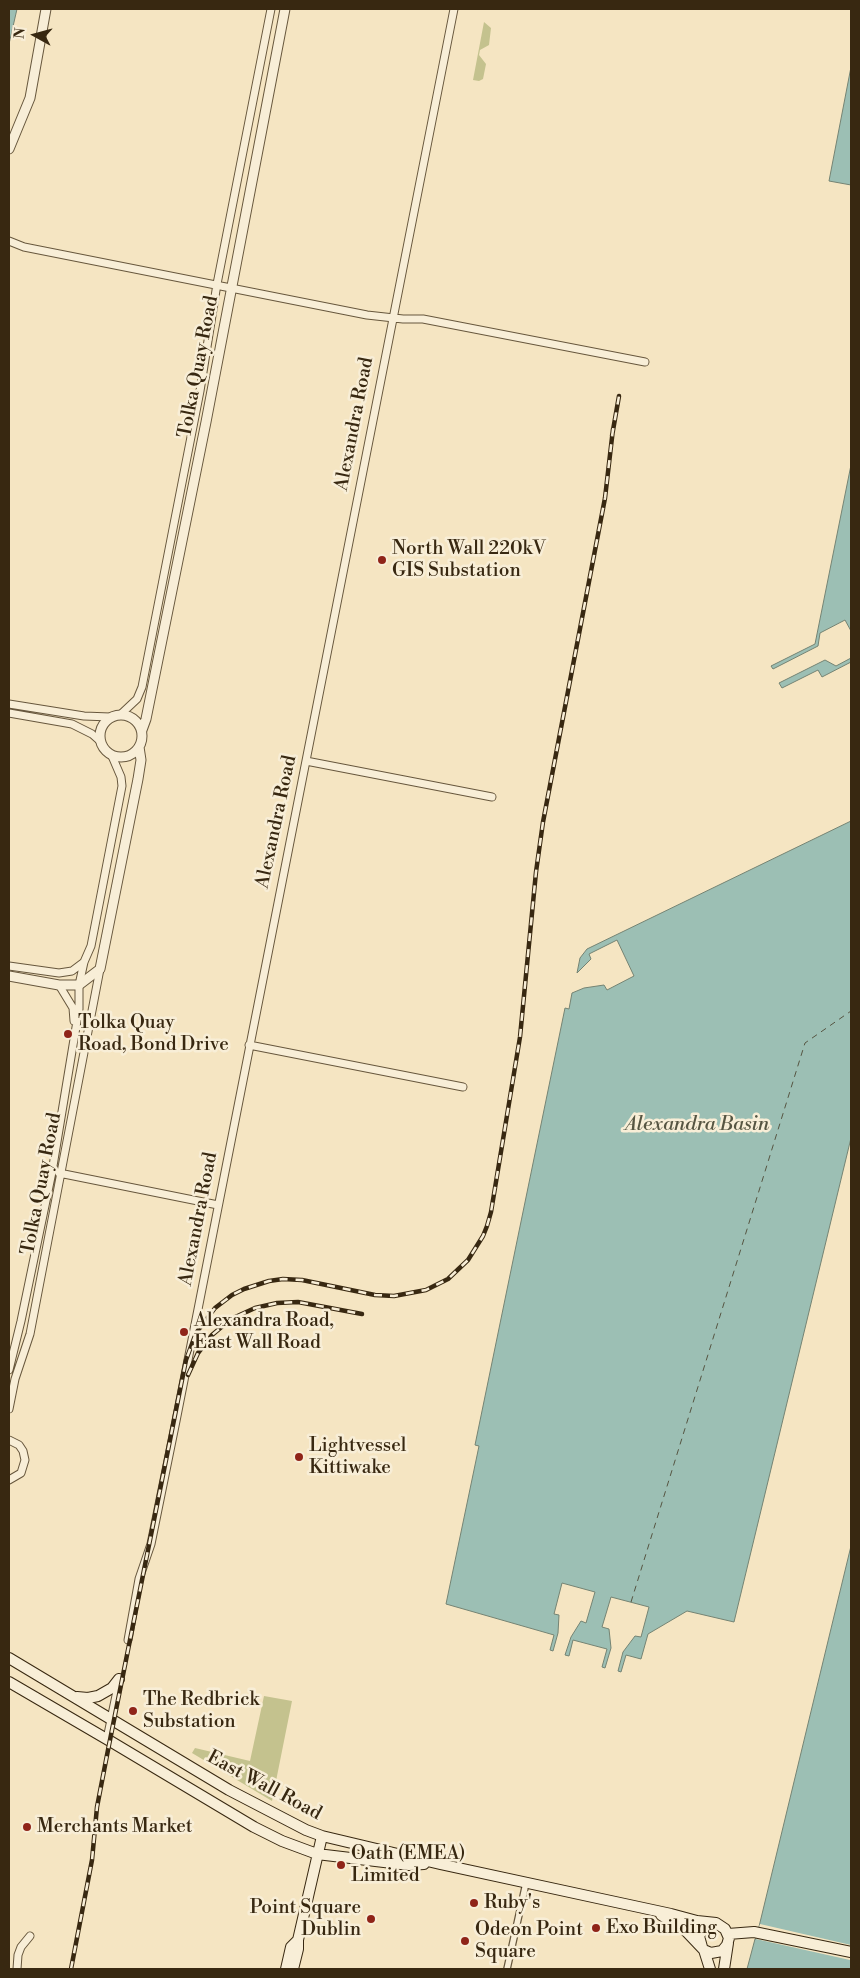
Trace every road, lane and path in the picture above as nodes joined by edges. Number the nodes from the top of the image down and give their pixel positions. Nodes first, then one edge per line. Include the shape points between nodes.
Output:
1 (46, 9) edge
2 (272, 9) edge
3 (285, 9) edge
4 (454, 9) edge
5 (9, 149) edge
6 (9, 242) edge
7 (217, 284) junction
8 (231, 286) junction
9 (393, 318) junction
10 (645, 362) dead end
11 (9, 704) edge
12 (9, 713) edge
13 (115, 716) junction
14 (142, 730) junction
15 (100, 742) junction
16 (139, 747) junction
17 (112, 756) junction
18 (306, 761) junction
19 (492, 797) dead end
20 (84, 962) junction
21 (9, 966) edge
22 (100, 970) junction
23 (9, 976) edge
24 (79, 984) junction
25 (59, 986) junction
26 (75, 1027) junction
27 (249, 1045) junction
28 (72, 1049) junction
29 (84, 1051) junction
30 (463, 1087) dead end
31 (52, 1172) junction
32 (62, 1174) junction
33 (218, 1205) junction
34 (9, 1370) edge
35 (9, 1409) edge
36 (9, 1431) edge
37 (10, 1440) edge
38 (9, 1480) edge
39 (128, 1640) dead end
40 (9, 1658) edge
41 (119, 1679) joint
42 (9, 1682) edge
43 (73, 1696) junction
44 (111, 1719) junction
45 (107, 1739) junction
46 (322, 1836) junction
47 (317, 1854) junction
48 (440, 1864) junction
49 (526, 1883) junction
50 (647, 1909) junction
51 (716, 1923) junction
52 (30, 1936) dead end
53 (728, 1938) junction
54 (298, 1940) junction
55 (703, 1948) junction
56 (851, 1952) edge
57 (17, 1969) edge
58 (286, 1969) edge
59 (294, 1969) edge
60 (506, 1969) edge
61 (710, 1969) edge
62 (724, 1969) edge

1 - 5 street via 30,98
2 - 7 street, Tolka Quay Road
3 - 8 street, Tolka Quay Road
4 - 9 street, Alexandra Road
6 - 7 street
7 - 8 street
7 - 13 street, Tolka Quay Road via 200,391 142,687 137,699
8 - 9 street
8 - 14 street, Tolka Quay Road
9 - 10 street via 423,319
9 - 18 street, Alexandra Road
11 - 13 street via 84,716
12 - 15 street via 72,724
13 - 14 street via 132,718
13 - 15 street via 102,726
14 - 16 street
15 - 17 street
16 - 17 street via 130,755
16 - 22 street, Tolka Quay Road via 138,779
17 - 20 street, Tolka Quay Road via 122,777 122,786 91,946
18 - 19 street
18 - 27 street, Alexandra Road
20 - 21 street via 72,971 60,973
20 - 24 street, Tolka Quay Road
22 - 24 street
22 - 29 street, Tolka Quay Road
23 - 25 street
24 - 25 street
24 - 26 street, Tolka Quay Road
25 - 26 street via 72,1008
26 - 28 street, Tolka Quay Road
27 - 30 street
27 - 33 street, Alexandra Road
28 - 29 street
28 - 31 street, Tolka Quay Road
29 - 32 street, Tolka Quay Road
31 - 32 street
31 - 34 street, Tolka Quay Road
32 - 33 street
32 - 35 street, Tolka Quay Road via 30,1334
33 - 39 street, Alexandra Road via 151,1544 139,1579
36 - 37 street
37 - 38 street via 23,1451 25,1460 21,1473
40 - 43 main road, East Wall Road
41 - 43 main road via 112,1688 98,1696
41 - 44 street
42 - 45 main road, East Wall Road
43 - 44 main road, East Wall Road
44 - 45 street
44 - 46 main road, East Wall Road via 229,1790
45 - 47 main road, East Wall Road via 254,1827
46 - 47 main road
46 - 48 main road, East Wall Road
47 - 48 main road, East Wall Road via 409,1865
47 - 54 main road
48 - 49 main road, East Wall Road
49 - 50 main road, East Wall Road
49 - 60 street
50 - 51 main road, East Wall Road
50 - 55 main road, East Wall Road via 678,1924
51 - 53 main road via 723,1926
51 - 55 main road via 702,1929 699,1936
52 - 57 street via 18,1955
53 - 55 main road via 725,1948 719,1952 711,1953
53 - 56 main road via 754,1932
53 - 62 main road
54 - 58 main road via 291,1948
54 - 59 main road
55 - 61 main road

